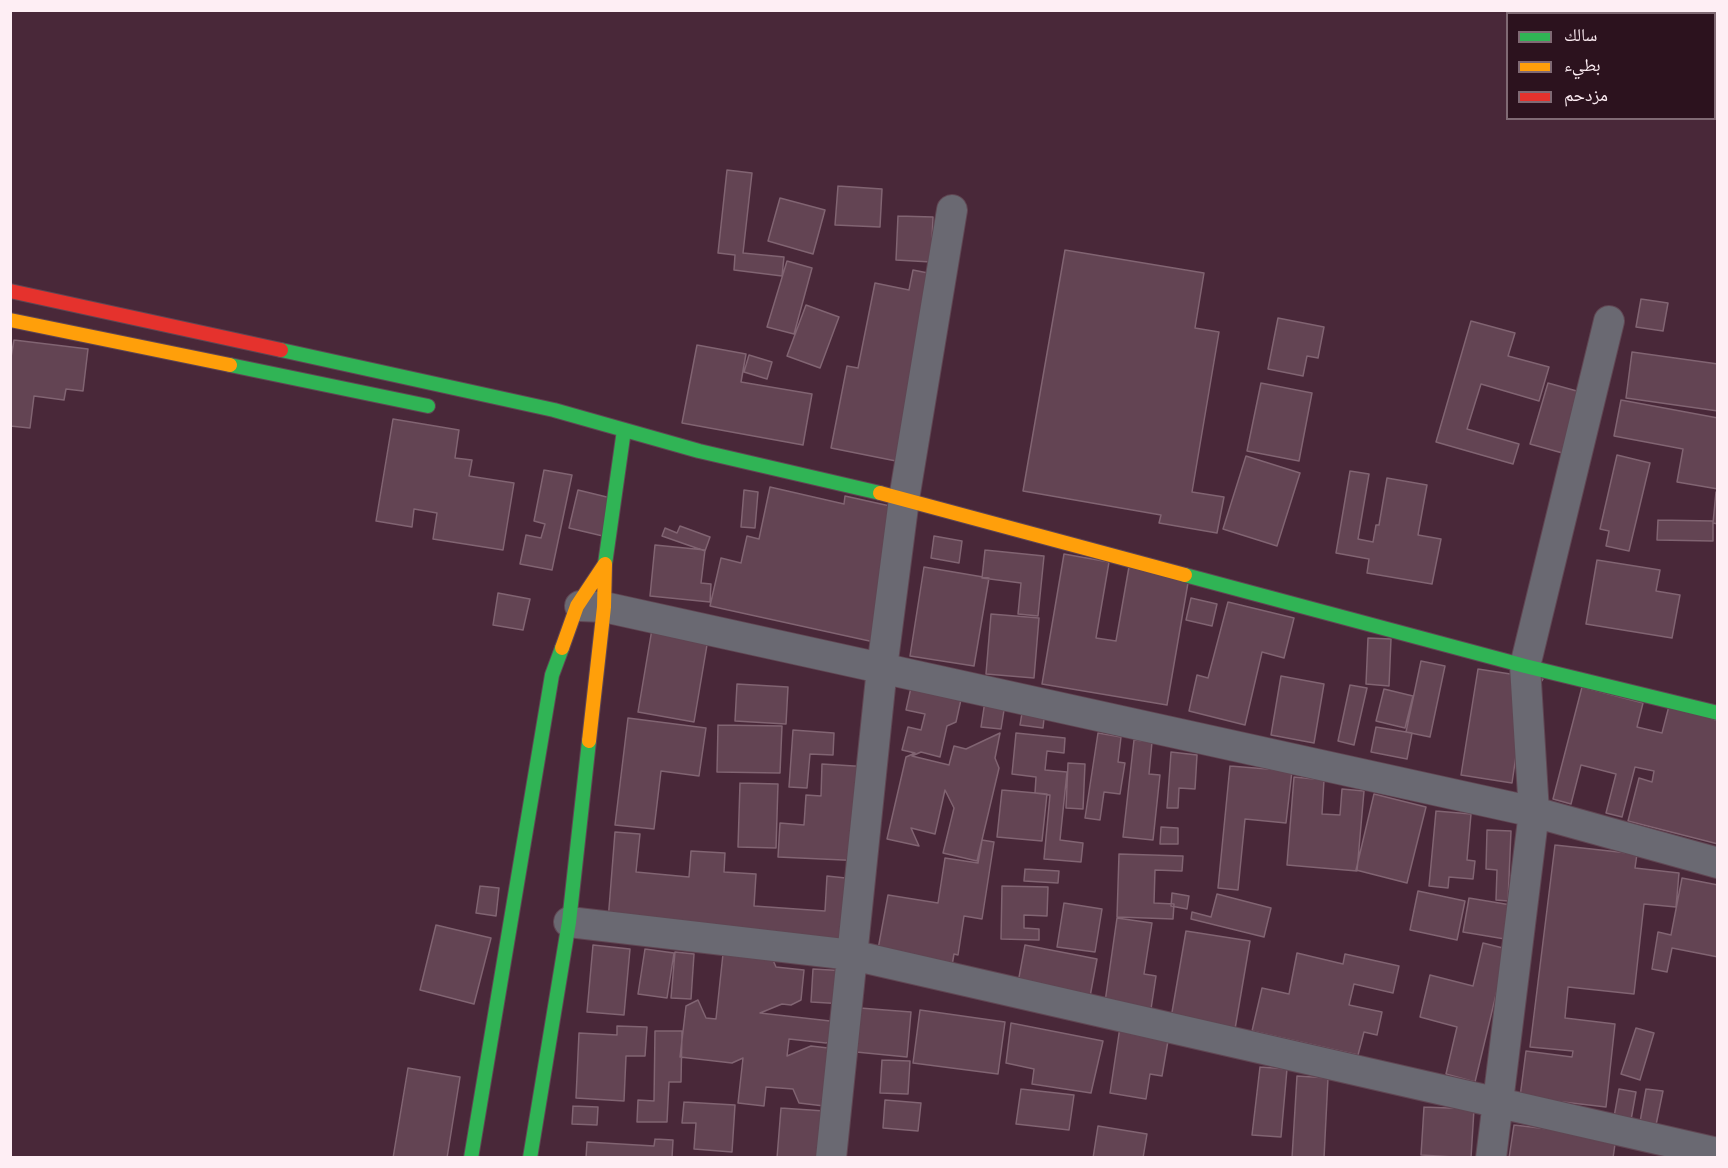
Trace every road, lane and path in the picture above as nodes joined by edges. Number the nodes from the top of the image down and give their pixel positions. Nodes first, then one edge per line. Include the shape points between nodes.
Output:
1 (952, 210) dead end
2 (10, 291) edge
3 (10, 320) edge
4 (1609, 321) dead end
5 (445, 409) dead end
6 (624, 436) junction
7 (602, 438) dead end
8 (904, 499) junction
9 (605, 564) junction
10 (590, 607) junction
11 (1525, 666) junction
12 (882, 668) junction
13 (1718, 713) edge
14 (1534, 812) junction
15 (1718, 863) edge
16 (569, 922) junction
17 (852, 955) junction
18 (1498, 1104) junction
19 (1718, 1154) edge
20 (471, 1158) edge
21 (530, 1158) edge
22 (831, 1158) edge
23 (1491, 1158) edge

1 - 8 street
2 - 6 main road via 554,410
3 - 5 main road
4 - 11 street
6 - 7 main road
6 - 8 main road
6 - 9 main road
8 - 11 main road
8 - 12 street
9 - 10 main road
9 - 10 main road
10 - 12 street
10 - 16 main road
10 - 20 main road via 552,675
11 - 13 main road
11 - 14 street
12 - 14 street
12 - 17 street
14 - 15 street
14 - 18 street
16 - 17 street
16 - 21 main road
17 - 18 street
17 - 22 street
18 - 19 street
18 - 23 street

